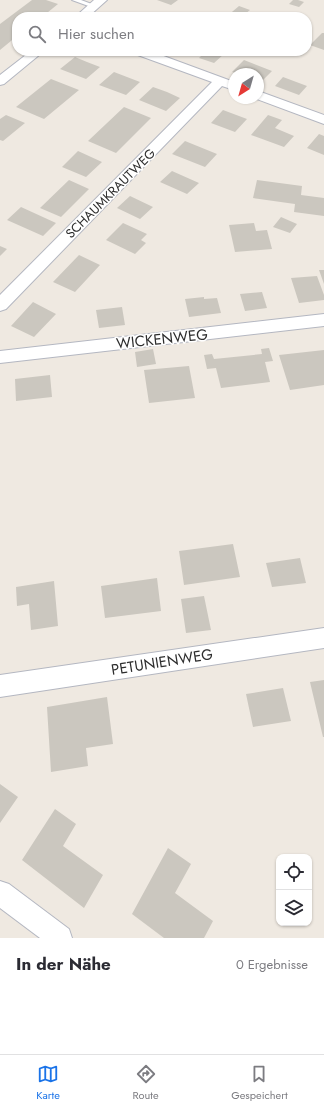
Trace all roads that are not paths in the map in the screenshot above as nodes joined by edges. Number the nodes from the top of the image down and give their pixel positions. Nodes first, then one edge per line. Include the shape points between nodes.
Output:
1 (75, 0) edge
2 (98, 3) edge
3 (87, 12) edge
4 (32, 56) edge
5 (152, 56) edge
6 (0, 81) edge
7 (220, 81) junction
8 (228, 84) edge
9 (264, 97) edge
10 (324, 120) edge
11 (0, 305) edge
12 (324, 320) edge
13 (0, 357) edge
14 (324, 638) edge
15 (0, 686) edge
16 (0, 892) edge
17 (60, 938) edge

1 - 2 lane
2 - 3 street
4 - 6 street
5 - 7 street
7 - 8 street
7 - 11 street, SCHAUMKRAUTWEG
9 - 10 street
12 - 13 street, WICKENWEG
14 - 15 street, PETUNIENWEG
16 - 17 street

